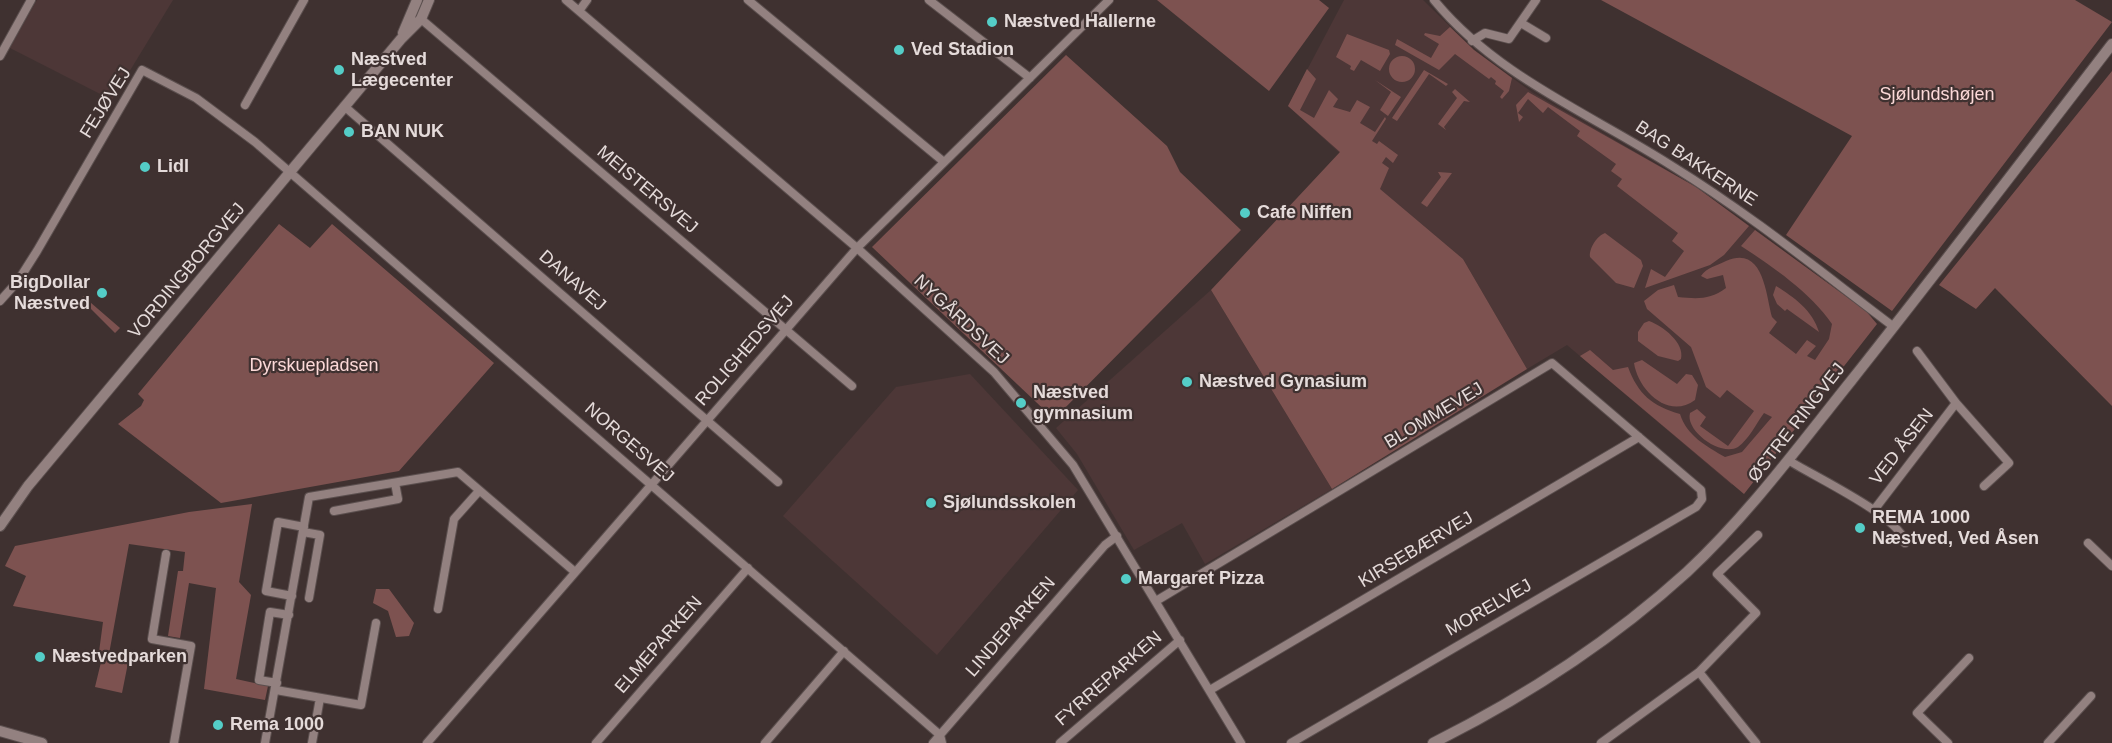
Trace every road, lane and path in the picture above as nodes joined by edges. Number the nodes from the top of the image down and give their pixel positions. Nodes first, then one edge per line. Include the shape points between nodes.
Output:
1 (31, 0) edge
2 (304, 0) edge
3 (417, 0) edge
4 (429, 0) edge
5 (566, 0) edge
6 (587, 0) edge
7 (748, 0) edge
8 (929, 0) edge
9 (1109, 0) edge
10 (1434, 0) edge
11 (1536, 0) edge
12 (579, 11) junction
13 (421, 19) junction
14 (1521, 23) junction
15 (1545, 38) dead end
16 (401, 39) junction
17 (1472, 41) junction
18 (2112, 44) edge
19 (0, 56) edge
20 (1030, 78) junction
21 (244, 105) dead end
22 (344, 106) junction
23 (944, 162) junction
24 (290, 172) junction
25 (857, 248) junction
26 (0, 301) edge
27 (1894, 327) junction
28 (785, 330) junction
29 (1917, 351) dead end
30 (852, 386) dead end
31 (1956, 404) junction
32 (707, 420) junction
33 (1639, 437) junction
34 (1788, 460) junction
35 (778, 482) dead end
36 (395, 483) junction
37 (651, 484) junction
38 (1984, 486) dead end
39 (479, 491) junction
40 (1702, 499) joint
41 (1874, 510) junction
42 (334, 511) dead end
43 (0, 526) edge
44 (304, 529) junction
45 (1758, 535) dead end
46 (1117, 536) junction
47 (1905, 543) dead end
48 (2088, 543) dead end
49 (166, 555) dead end
50 (2112, 566) edge
51 (748, 568) junction
52 (575, 572) junction
53 (292, 596) junction
54 (309, 598) dead end
55 (1156, 601) junction
56 (438, 609) dead end
57 (289, 615) junction
58 (376, 622) dead end
59 (1180, 640) junction
60 (844, 651) junction
61 (1969, 658) dead end
62 (1699, 672) junction
63 (276, 686) junction
64 (1210, 690) junction
65 (2091, 696) dead end
66 (320, 698) junction
67 (5, 736) edge
68 (941, 739) edge
69 (42, 743) edge
70 (174, 743) edge
71 (265, 743) edge
72 (312, 743) edge
73 (427, 743) edge
74 (596, 743) edge
75 (765, 743) edge
76 (933, 743) edge
77 (1060, 743) edge
78 (1241, 743) edge
79 (1292, 743) edge
80 (1433, 743) edge
81 (1601, 743) edge
82 (1756, 743) edge
83 (1948, 743) edge
84 (2048, 743) edge

1 - 19 street
2 - 21 street
3 - 16 street, VORDINGBORGVEJ
4 - 13 street, VORDINGBORGVEJ
5 - 12 street, NYGÅRDSVEJ
6 - 12 street
7 - 23 street
8 - 20 street
9 - 20 street, ROLIGHEDSVEJ
10 - 17 street, BAG BAKKERNE
11 - 14 street
12 - 25 street, NYGÅRDSVEJ
13 - 16 street, VORDINGBORGVEJ
13 - 28 street, MEISTERSVEJ
14 - 15 street
14 - 17 street via 1509,39 1485,33
16 - 22 street, VORDINGBORGVEJ
17 - 27 street, BAG BAKKERNE via 1548,93 1682,172
18 - 27 street, ØSTRE RINGVEJ
20 - 23 street, ROLIGHEDSVEJ
22 - 24 street, VORDINGBORGVEJ
22 - 32 street, DANAVEJ
23 - 25 street, ROLIGHEDSVEJ
24 - 26 street, FEJØVEJ via 196,98 142,70 37,251
24 - 37 street, NORGESVEJ
24 - 43 street, VORDINGBORGVEJ via 28,486
25 - 28 street, ROLIGHEDSVEJ
25 - 46 street, NYGÅRDSVEJ via 994,372 1073,465
27 - 34 street, ØSTRE RINGVEJ
28 - 30 street, MEISTERSVEJ
28 - 32 street, ROLIGHEDSVEJ
29 - 31 street, VED ÅSEN
31 - 38 street, VED ÅSEN via 2009,463
31 - 41 street, VED ÅSEN
32 - 35 street, DANAVEJ
32 - 37 street, ROLIGHEDSVEJ
33 - 40 street, BLOMMEVEJ via 1701,490
33 - 55 street, BLOMMEVEJ via 1552,363
33 - 64 street, KIRSEBÆRVEJ
34 - 41 street, VED ÅSEN
34 - 80 street, ØSTRE RINGVEJ via 1735,524 1686,573 1626,623 1566,668 1480,720
36 - 39 street via 458,472
36 - 42 street via 398,499
36 - 44 street via 309,497
37 - 51 street, NORGESVEJ
37 - 52 street, ROLIGHEDSVEJ
39 - 52 street
39 - 56 street via 454,519
40 - 79 street, MORELVEJ via 1696,507
41 - 47 street, VED ÅSEN via 1901,530
44 - 53 street
44 - 53 street via 278,522 266,591
44 - 54 street via 320,535
45 - 62 street via 1717,574 1756,614
46 - 55 street, NYGÅRDSVEJ
46 - 68 street, LINDEPARKEN via 1105,545
48 - 50 street
49 - 70 street via 152,639 190,646
51 - 60 street, NORGESVEJ
51 - 74 street, ELMEPARKEN
52 - 73 street, ROLIGHEDSVEJ
53 - 57 street
55 - 59 street, NYGÅRDSVEJ
57 - 63 street
57 - 63 street via 270,612 259,680
58 - 66 street via 361,705
59 - 64 street, NYGÅRDSVEJ
59 - 77 street, FYRREPARKEN
60 - 68 street, NORGESVEJ
60 - 75 street
61 - 83 street via 1917,713
62 - 81 street
62 - 82 street
63 - 66 street
63 - 71 street
64 - 78 street, NYGÅRDSVEJ
65 - 84 street
66 - 72 street
67 - 69 street
68 - 76 street, LINDEPARKEN

